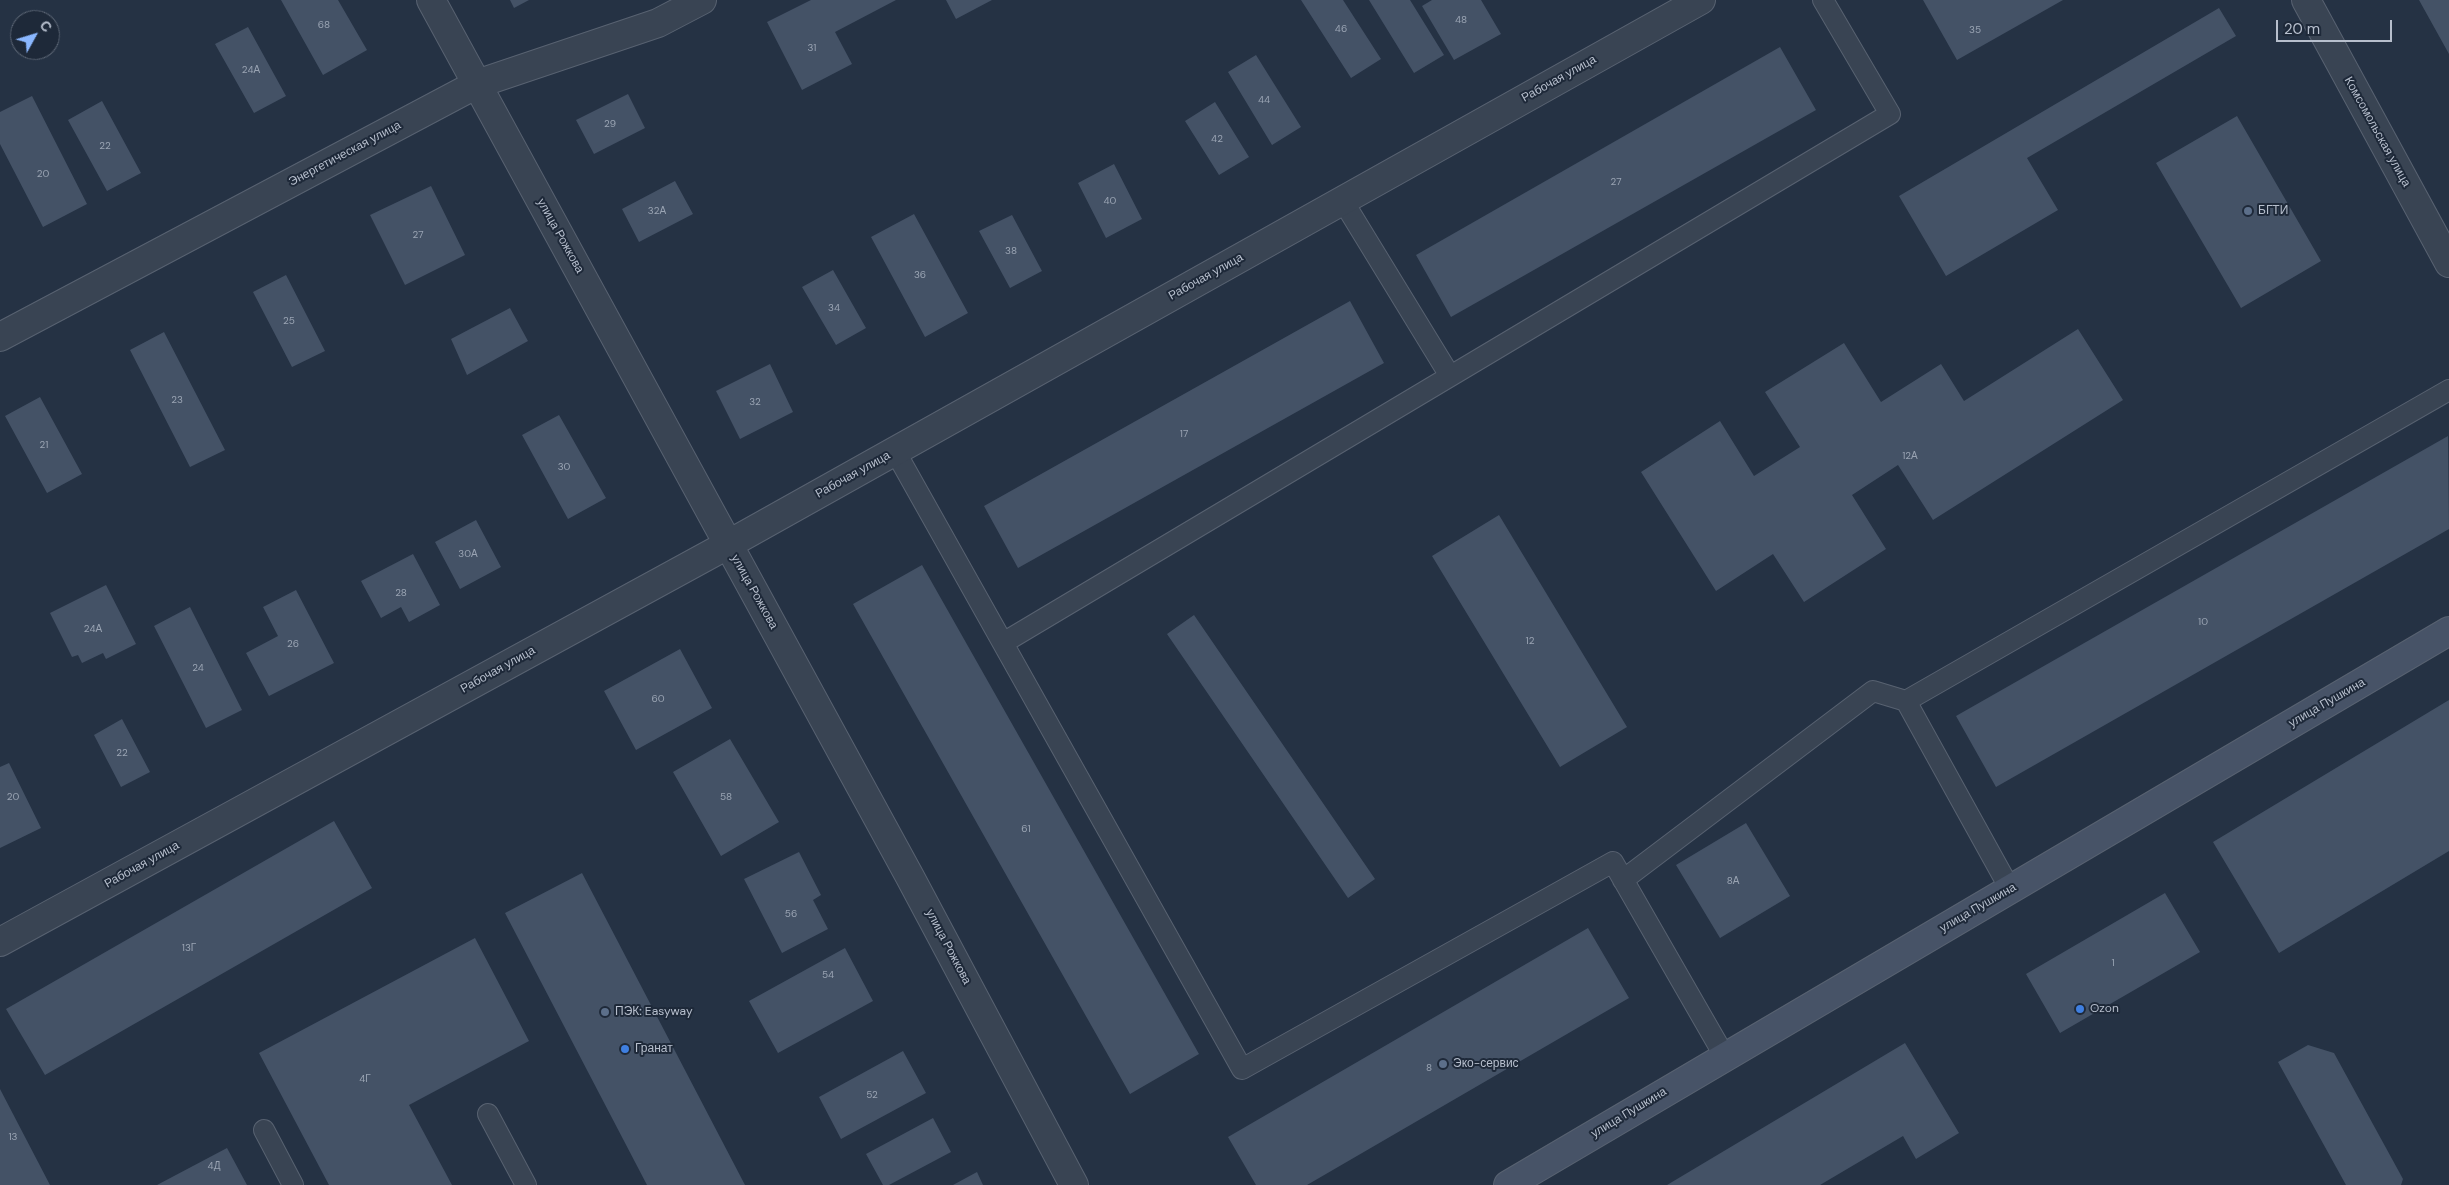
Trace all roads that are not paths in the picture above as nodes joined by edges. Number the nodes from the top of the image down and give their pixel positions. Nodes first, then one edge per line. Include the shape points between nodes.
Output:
1 (431, 0) edge
2 (702, 0) edge
3 (1701, 0) edge
4 (1823, 0) edge
5 (2306, 0) edge
6 (477, 84) junction
7 (1343, 201) junction
8 (2449, 263) edge
9 (0, 336) edge
10 (1450, 376) junction
11 (2449, 390) edge
12 (895, 451) junction
13 (729, 544) junction
14 (2449, 631) edge
15 (1003, 643) junction
16 (1906, 701) junction
17 (1623, 880) junction
18 (2010, 889) junction
19 (0, 942) edge
20 (1725, 1057) junction
21 (488, 1114) dead end
22 (264, 1130) dead end
23 (293, 1185) edge
24 (526, 1185) edge
25 (1074, 1185) edge
26 (1508, 1185) edge

1 - 6 street, улица Рожкова
2 - 6 street, Энергетическая улица via 658,24
3 - 7 street, Рабочая улица
4 - 10 lane via 1890,114
5 - 8 street, Комсомольская улица
6 - 9 street, Энергетическая улица
6 - 13 street, улица Рожкова
7 - 10 lane
7 - 12 street, Рабочая улица
10 - 15 lane
11 - 16 lane
12 - 13 street, Рабочая улица
12 - 15 lane
13 - 19 street, Рабочая улица
13 - 25 street, улица Рожкова
14 - 18 main road, улица Пушкина
15 - 17 lane via 1242,1069 1613,862
16 - 17 lane via 1872,691
16 - 18 lane
17 - 20 lane
18 - 20 main road, улица Пушкина
20 - 26 main road, улица Пушкина
21 - 24 lane
22 - 23 lane

